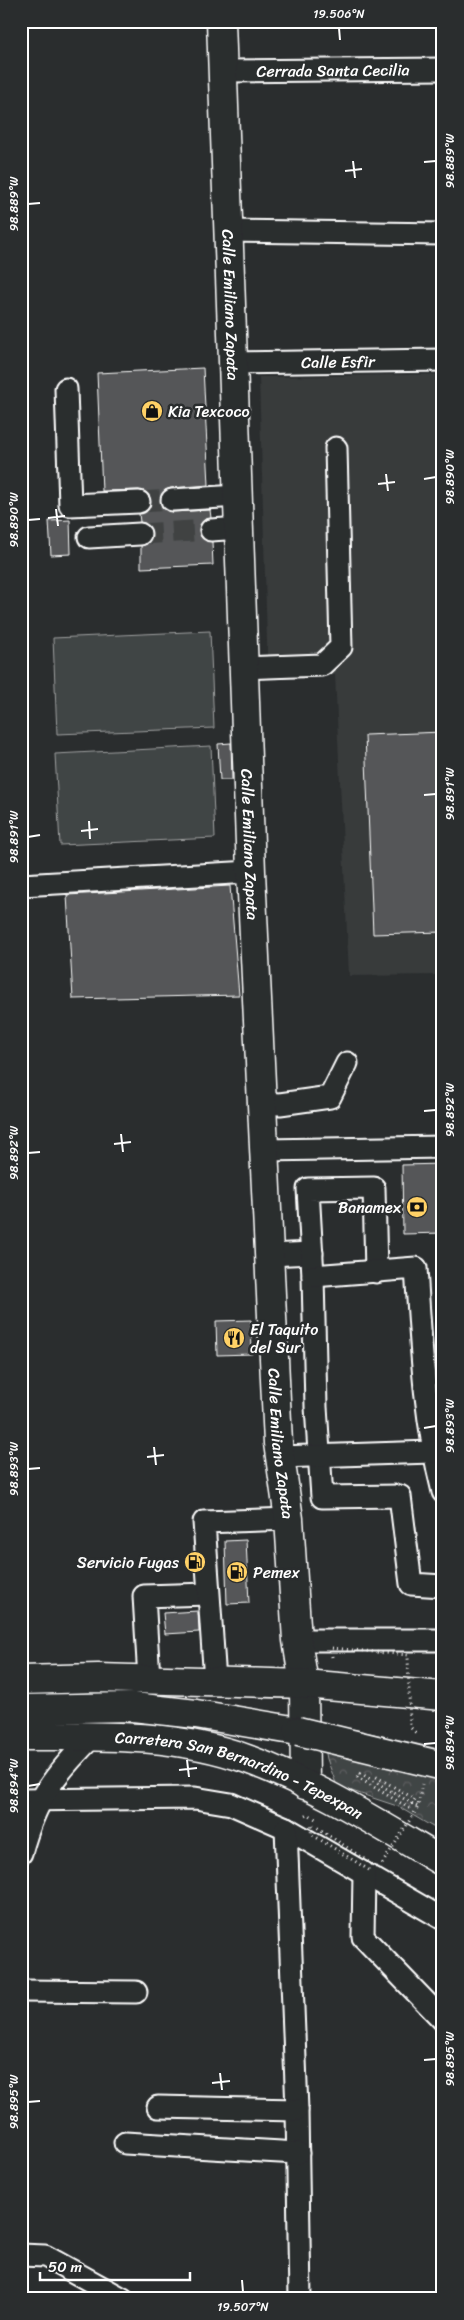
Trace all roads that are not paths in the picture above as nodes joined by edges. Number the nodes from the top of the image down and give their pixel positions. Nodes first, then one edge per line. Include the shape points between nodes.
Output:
1 (221, 21) edge
2 (443, 69) edge
3 (223, 70) junction
4 (228, 231) junction
5 (443, 234) edge
6 (443, 360) edge
7 (233, 363) junction
8 (66, 389) dead end
9 (336, 448) dead end
10 (238, 496) junction
11 (172, 500) tunnel mouth
12 (139, 502) tunnel mouth
13 (240, 528) junction
14 (211, 530) tunnel mouth
15 (140, 534) tunnel mouth
16 (89, 537) dead end
17 (244, 668) junction
18 (251, 872) junction
19 (21, 885) edge
20 (347, 1063) dead end
21 (262, 1103) junction
22 (443, 1147) edge
23 (265, 1150) junction
24 (312, 1253) junction
25 (269, 1255) junction
26 (376, 1272) junction
27 (313, 1276) junction
28 (432, 1452) junction
29 (320, 1454) junction
30 (279, 1457) junction
31 (443, 1492) edge
32 (289, 1519) junction
33 (443, 1586) edge
34 (208, 1594) junction
35 (297, 1640) junction
36 (443, 1640) edge
37 (149, 1679) junction
38 (21, 1680) edge
39 (215, 1682) junction
40 (304, 1684) junction
41 (443, 1696) edge
42 (21, 1709) edge
43 (21, 1736) edge
44 (93, 1736) junction
45 (443, 1766) edge
46 (305, 1785) junction
47 (31, 1800) edge
48 (286, 1828) junction
49 (21, 1852) edge
50 (443, 1862) edge
51 (364, 1873) junction
52 (443, 1919) edge
53 (21, 1991) edge
54 (136, 1992) dead end
55 (443, 2020) edge
56 (158, 2108) dead end
57 (297, 2110) junction
58 (125, 2143) dead end
59 (298, 2153) junction
60 (21, 2255) edge
61 (123, 2299) edge
62 (300, 2299) edge

1 - 3 main road, Calle Emiliano Zapata
2 - 3 street, Cerrada Santa Cecilia
3 - 4 main road, Calle Emiliano Zapata
4 - 5 street
4 - 7 main road, Calle Emiliano Zapata
6 - 7 street, Calle Esfir
7 - 10 main road, Calle Emiliano Zapata
8 - 12 street via 70,505
9 - 17 street via 340,648 322,665
10 - 11 street
10 - 13 main road, Calle Emiliano Zapata
13 - 14 street
13 - 17 main road, Calle Emiliano Zapata
15 - 16 street
17 - 18 main road, Calle Emiliano Zapata
18 - 19 street
18 - 21 main road, Calle Emiliano Zapata
20 - 21 street via 330,1096 280,1104
21 - 23 main road, Calle Emiliano Zapata
22 - 23 street
23 - 25 main road, Calle Emiliano Zapata
24 - 25 street
24 - 26 street via 308,1189 374,1188
24 - 27 street
25 - 30 main road, Calle Emiliano Zapata
26 - 27 street
26 - 28 street via 416,1268 421,1360
27 - 29 street
28 - 29 street
28 - 31 street
29 - 30 street
29 - 33 street via 322,1497 400,1496 411,1584
30 - 32 main road, Calle Emiliano Zapata
32 - 34 street via 204,1522
32 - 35 main road, Calle Emiliano Zapata
34 - 37 street via 144,1596
34 - 39 street
35 - 36 street
35 - 40 main road, Calle Emiliano Zapata
37 - 38 main road
37 - 39 main road
39 - 40 main road
40 - 41 main road
40 - 46 main road, Calle Emiliano Zapata
42 - 45 main road, bridge via 133,1708 196,1714 298,1731
43 - 44 main road, Carretera San Bernardino - Tepexpan
44 - 46 main road, Carretera San Bernardino - Tepexpan via 205,1747 247,1759
44 - 47 street
46 - 50 main road, Carretera San Bernardino - Tepexpan
47 - 48 street via 195,1798 231,1804
47 - 49 street
48 - 51 street
48 - 57 street
51 - 52 street
51 - 55 street via 363,1937
53 - 54 street
56 - 57 street
57 - 59 street
58 - 59 street
59 - 62 street
60 - 61 street via 44,2256

